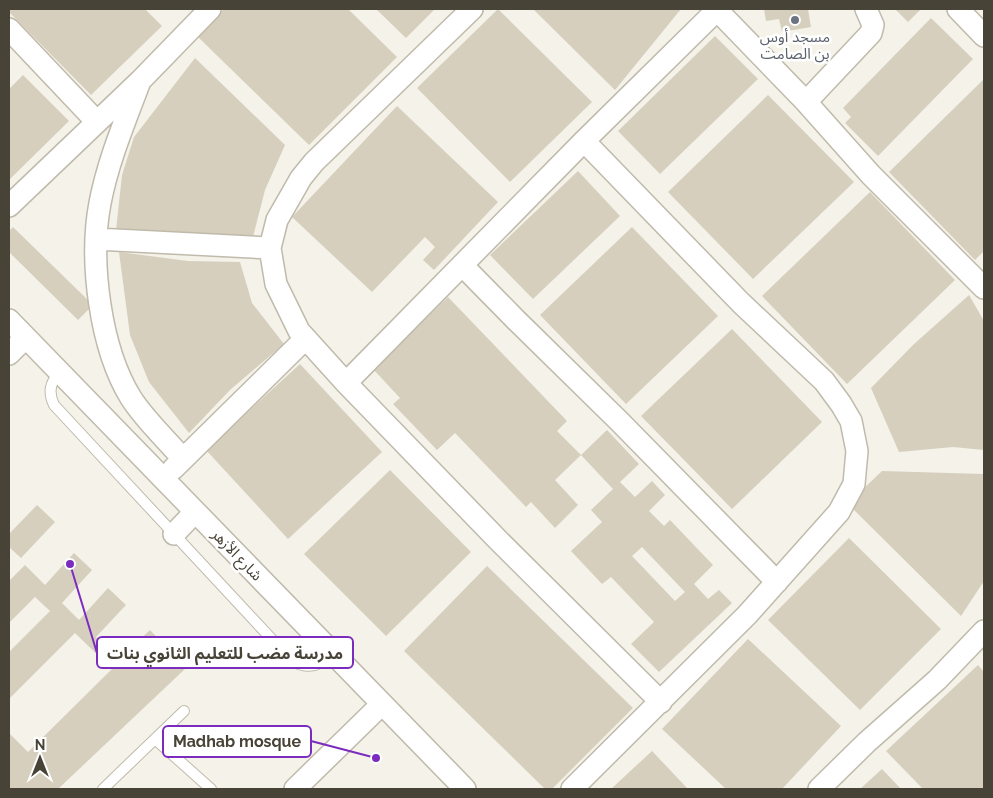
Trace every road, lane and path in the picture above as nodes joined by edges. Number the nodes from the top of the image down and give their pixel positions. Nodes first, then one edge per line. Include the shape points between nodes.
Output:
1 (210, 9) edge
2 (472, 9) edge
3 (717, 9) edge
4 (866, 9) edge
5 (958, 9) edge
6 (9, 29) edge
7 (984, 36) edge
8 (140, 81) junction
9 (806, 102) junction
10 (97, 122) junction
11 (584, 141) junction
12 (9, 206) edge
13 (96, 239) junction
14 (270, 248) junction
15 (462, 265) junction
16 (984, 288) edge
17 (9, 320) edge
18 (26, 338) junction
19 (305, 339) junction
20 (9, 354) edge
21 (59, 373) junction
22 (346, 383) junction
23 (183, 459) junction
24 (163, 478) junction
25 (195, 512) junction
26 (174, 534) junction
27 (777, 582) junction
28 (984, 631) edge
29 (332, 654) junction
30 (661, 702) junction
31 (382, 704) junction
32 (184, 711) dead end
33 (155, 739) junction
34 (102, 789) edge
35 (211, 789) edge
36 (295, 789) edge
37 (464, 789) edge
38 (572, 789) edge
39 (819, 789) edge

1 - 8 street
2 - 14 street via 314,162 277,220
3 - 9 street
3 - 11 street
4 - 9 street via 874,25 871,33
5 - 7 street
6 - 10 street
8 - 10 street
8 - 13 street via 110,161
9 - 16 street via 871,176
10 - 12 street
11 - 15 street
11 - 27 street via 741,303 824,381 851,422 857,451 854,484 839,512
13 - 14 street
13 - 23 street via 101,314 119,374 139,409
14 - 19 street via 276,284
15 - 22 street
15 - 27 street
17 - 18 street, شارع الأزهر
18 - 20 street
18 - 21 street, شارع الأزهر
19 - 22 street
19 - 23 street
21 - 24 street, شارع الأزهر
21 - 26 lane via 50,388 54,405
22 - 30 street
23 - 24 street
24 - 25 street, شارع الأزهر
25 - 26 street
25 - 29 street, شارع الأزهر
26 - 29 lane via 292,661 309,667 318,665
27 - 30 street
28 - 39 street via 937,680
29 - 31 street, شارع الأزهر
30 - 38 street
31 - 36 street
31 - 37 street, شارع الأزهر
32 - 33 lane
33 - 34 lane
33 - 35 lane

